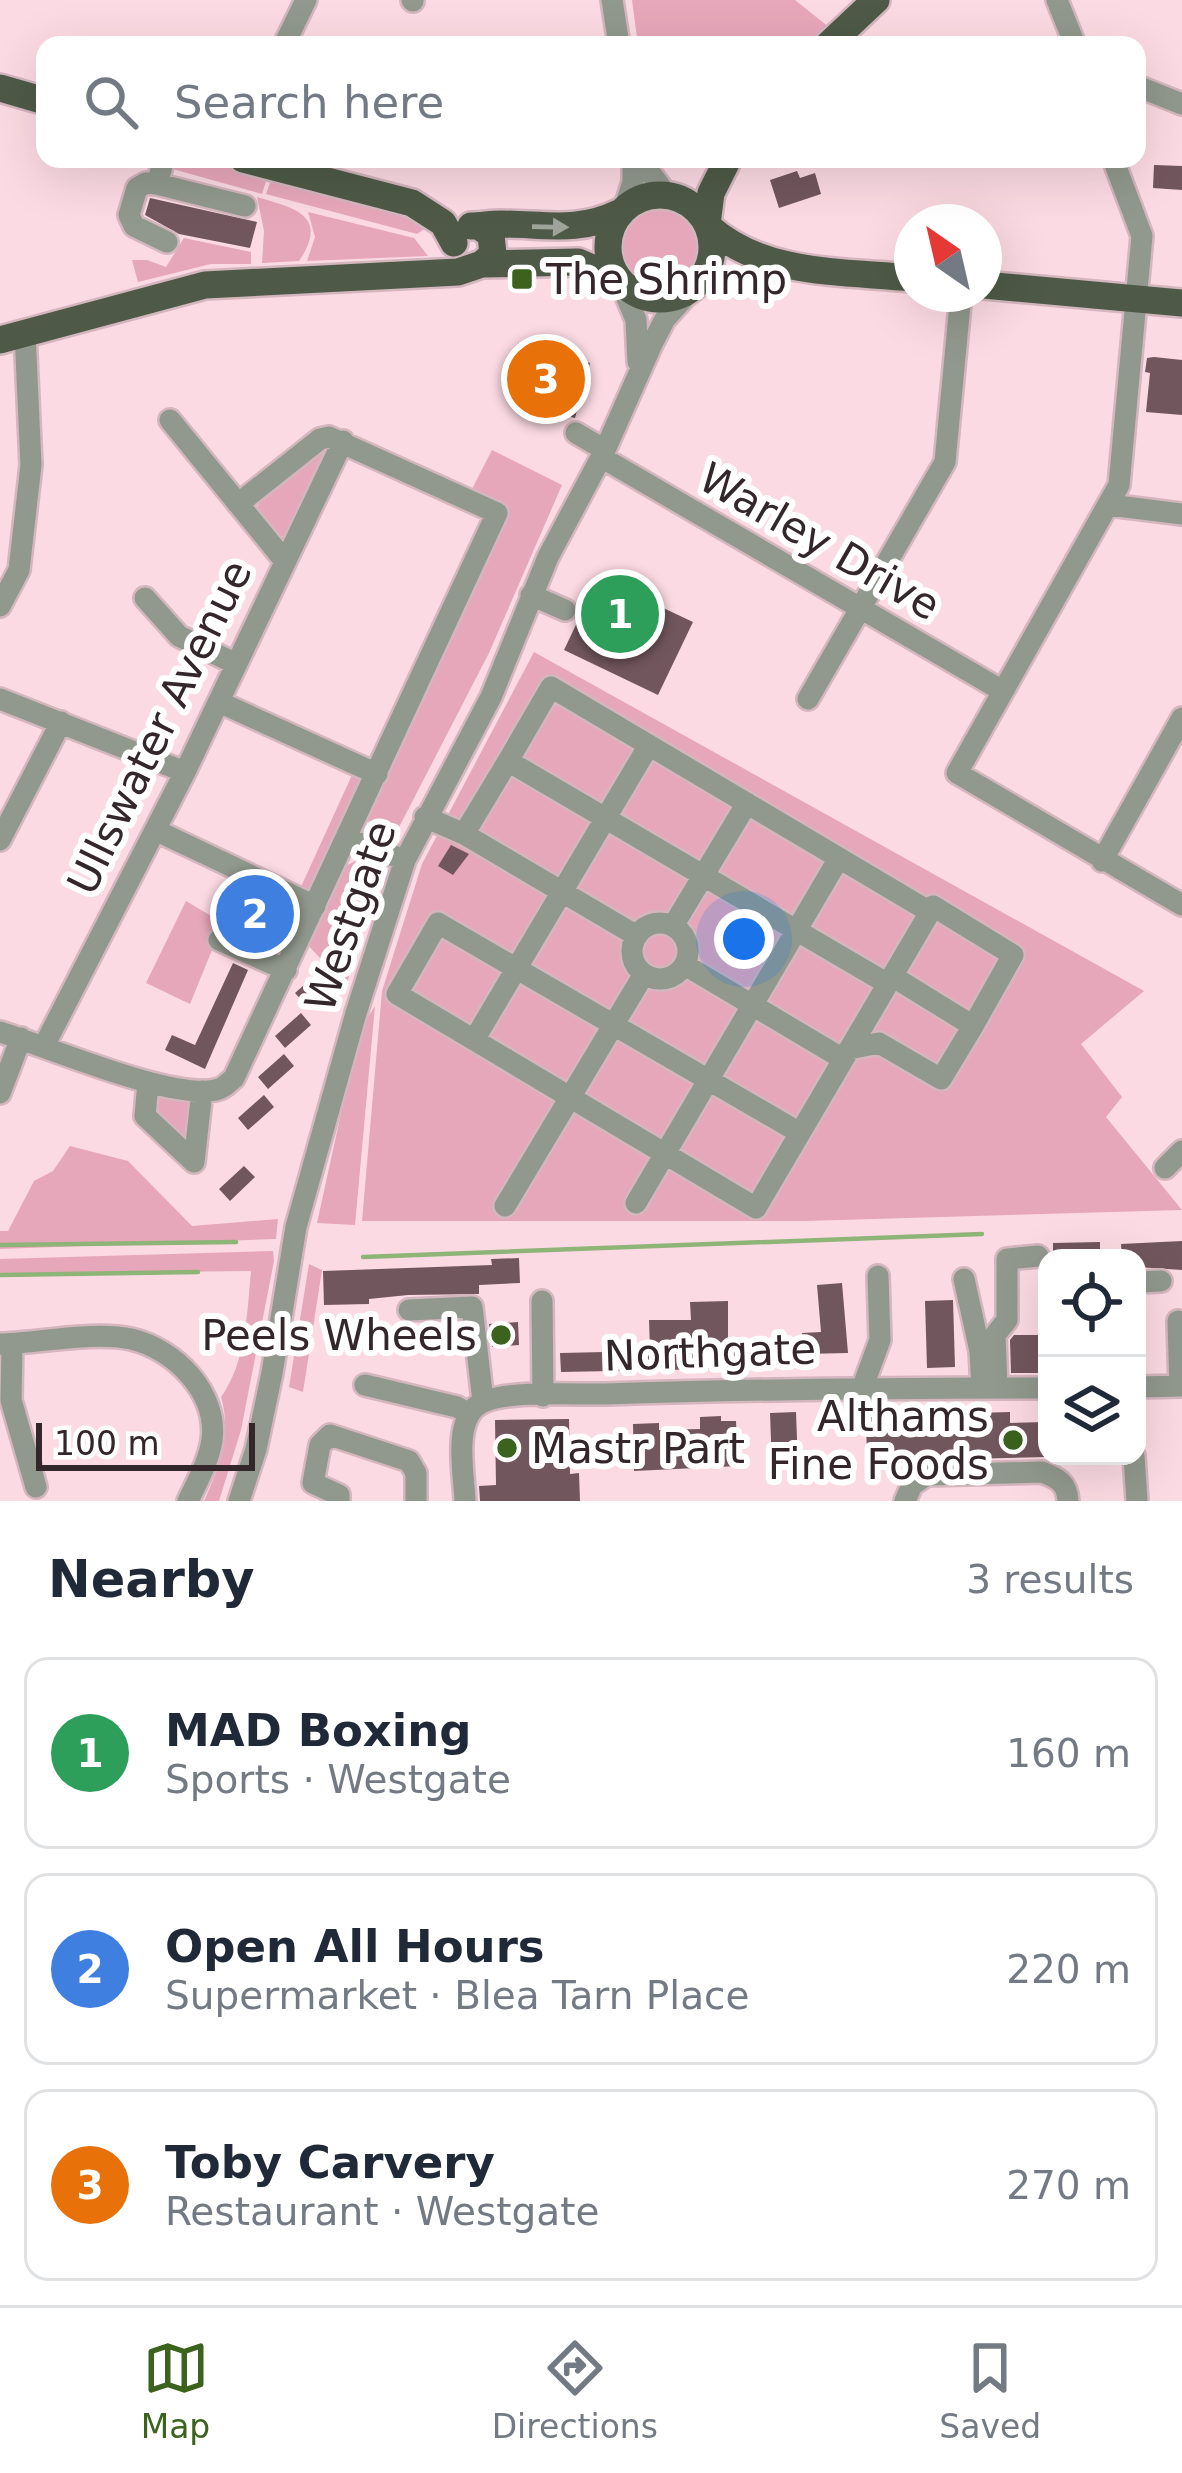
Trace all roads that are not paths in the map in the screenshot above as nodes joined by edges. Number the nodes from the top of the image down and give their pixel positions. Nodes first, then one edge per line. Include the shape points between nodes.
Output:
1 (306, 0) edge
2 (612, 0) edge
3 (1057, 0) edge
4 (859, 5) edge
5 (288, 36) edge
6 (618, 36) edge
7 (835, 36) edge
8 (1071, 36) edge
9 (0, 88) edge
10 (1146, 90) edge
11 (36, 98) edge
12 (1182, 104) edge
13 (161, 168) edge
14 (279, 168) edge
15 (635, 168) edge
16 (644, 168) edge
17 (710, 168) edge
18 (721, 168) edge
19 (1116, 168) edge
20 (157, 184) junction
21 (667, 195) junction
22 (245, 206) dead end
23 (622, 210) junction
24 (708, 226) junction
25 (466, 235) junction
26 (167, 242) dead end
27 (480, 265) junction
28 (785, 265) junction
29 (400, 274) junction
30 (894, 276) edge
31 (619, 280) junction
32 (695, 286) junction
33 (1002, 287) edge
34 (1137, 299) junction
35 (1182, 303) edge
36 (959, 312) edge
37 (12, 336) edge
38 (632, 392) junction
39 (170, 420) dead end
40 (576, 433) dead end
41 (343, 441) junction
42 (603, 453) junction
43 (238, 504) junction
44 (1110, 505) junction
45 (1182, 514) edge
46 (284, 560) junction
47 (531, 595) junction
48 (145, 598) dead end
49 (0, 606) edge
50 (857, 609) junction
51 (565, 610) dead end
52 (234, 663) junction
53 (1000, 690) junction
54 (0, 699) edge
55 (808, 699) dead end
56 (219, 702) junction
57 (1182, 718) edge
58 (61, 722) junction
59 (649, 745) junction
60 (508, 761) junction
61 (185, 772) junction
62 (377, 774) junction
63 (747, 803) junction
64 (425, 817) junction
65 (605, 818) junction
66 (154, 830) junction
67 (464, 834) junction
68 (346, 838) junction
69 (0, 840) edge
70 (838, 858) junction
71 (405, 860) junction
72 (1102, 861) junction
73 (704, 875) junction
74 (562, 892) junction
75 (1182, 905) edge
76 (315, 906) junction
77 (278, 908) dead end
78 (930, 912) junction
79 (673, 926) junction
80 (796, 930) junction
81 (637, 936) junction
82 (219, 940) dead end
83 (255, 956) junction
84 (685, 965) junction
85 (516, 969) junction
86 (286, 970) junction
87 (644, 974) junction
88 (890, 980) junction
89 (752, 1005) junction
90 (614, 1025) junction
91 (973, 1026) junction
92 (10, 1035) edge
93 (474, 1040) junction
94 (44, 1046) junction
95 (846, 1054) junction
96 (708, 1080) junction
97 (148, 1082) junction
98 (202, 1091) junction
99 (0, 1093) edge
100 (570, 1097) junction
101 (800, 1133) junction
102 (1182, 1150) edge
103 (664, 1155) junction
104 (1165, 1168) dead end
105 (636, 1203) dead end
106 (505, 1206) dead end
107 (1038, 1256) dead end
108 (878, 1276) dead end
109 (964, 1279) dead end
110 (1161, 1281) dead end
111 (1146, 1282) edge
112 (542, 1301) dead end
113 (409, 1310) dead end
114 (1178, 1321) dead end
115 (6, 1344) edge
116 (365, 1385) dead end
117 (863, 1386) junction
118 (1181, 1386) edge
119 (1146, 1387) edge
120 (989, 1388) junction
121 (1038, 1388) edge
122 (542, 1396) junction
123 (476, 1408) junction
124 (1135, 1465) edge
125 (37, 1487) dead end
126 (188, 1501) edge
127 (239, 1501) edge
128 (339, 1501) edge
129 (416, 1501) edge
130 (465, 1501) edge
131 (905, 1501) edge
132 (1068, 1501) edge
133 (1137, 1501) edge

1 - 5 street
2 - 6 street
3 - 8 street
4 - 7 main road
9 - 11 main road
10 - 12 street
13 - 20 street
14 - 25 main road via 444,206
15 - 23 street
16 - 21 street
17 - 21 main road
18 - 24 main road
19 - 34 street via 1142,236
20 - 22 street
20 - 26 street via 137,188 130,220
21 - 23 main road
21 - 24 main road via 690,203
25 -> 23 main road via 501,224 594,224
23 - 31 main road via 607,251
24 - 28 main road via 742,251
24 - 32 main road via 711,260
25 - 27 main road via 491,235 493,254
25 - 29 main road via 437,262
27 - 29 main road
27 - 31 main road via 578,262
28 - 30 main road
28 - 32 main road
29 - 37 main road via 205,285
31 - 32 main road via 661,299
31 - 38 street, Westgate via 638,327
32 - 38 street, Westgate via 665,320
33 - 34 main road
34 - 35 main road
34 - 44 street via 1122,466
36 - 50 street via 945,462
37 - 49 street via 31,465 19,570
38 - 42 street, Westgate
39 - 43 street
40 - 42 street, Warley Drive
41 - 43 street via 320,439
41 - 46 street, Ullswater Avenue
41 - 62 street via 497,513
42 - 47 street, Westgate
42 - 50 street, Warley Drive
43 - 46 street
44 - 45 street
44 - 53 street
46 - 52 street, Ullswater Avenue
47 - 51 street
47 - 64 street, Westgate via 491,697
48 - 52 street via 179,636
50 - 53 street, Warley Drive
50 - 55 street
52 - 56 street, Ullswater Avenue
53 - 72 street via 957,773
54 - 58 street
56 - 61 street, Ullswater Avenue
56 - 62 street
57 - 72 street
58 - 61 street
58 - 69 street
59 - 60 street via 551,687
59 - 63 street
59 - 65 street
60 - 65 street
60 - 67 street
61 - 66 street, Ullswater Avenue
62 - 68 street
63 - 70 street
63 - 73 street
64 - 67 street
64 - 71 street, Westgate
65 - 73 street
65 - 74 street
66 - 76 street
66 - 94 street, Ullswater Avenue
67 - 74 street
68 - 71 street
68 - 76 street
70 - 78 street
70 - 80 street
71 - 127 street, Westgate via 296,1227 265,1408
72 - 75 street
73 - 79 street
73 - 80 street
74 - 81 street
74 - 85 street
76 - 86 street
77 - 83 street
78 - 88 street
78 - 91 street via 933,906 1013,956
79 - 81 street via 649,926
79 - 84 street via 685,938
80 - 88 street
80 - 89 street
81 - 87 street via 632,949
82 - 83 street
83 - 86 street
84 - 87 street via 658,980
84 - 89 street
85 - 90 street
85 - 93 street
85 - 93 street via 439,923 428,941 397,994
86 - 98 street via 234,1078
87 - 90 street
88 - 91 street
88 - 95 street
89 - 95 street
89 - 96 street
90 - 96 street
90 - 100 street
91 - 95 street via 941,1079 879,1043
92 - 94 street
92 - 99 street
93 - 100 street
94 - 97 street
95 - 101 street
96 - 101 street
96 - 103 street
97 - 98 street
97 - 98 street via 145,1116 194,1162
100 - 103 street
100 - 106 street
101 - 103 street via 756,1208
102 - 104 street
103 - 105 street
107 - 120 street via 1007,1259 1007,1320 995,1335
108 - 117 street via 880,1340
109 - 120 street
110 - 111 street
112 - 122 street
113 - 123 street via 472,1307
114 - 118 street
115 - 125 street via 11,1400
115 - 126 street via 130,1339 182,1365 210,1411 210,1452
116 - 123 street
117 - 120 street, Northgate
117 - 122 street, Northgate
118 - 119 street
120 - 121 street, Northgate
122 - 123 street, Northgate
123 - 130 street via 464,1427
124 - 133 street
128 - 129 street via 314,1483 320,1445 330,1435 410,1460
131 - 132 street via 927,1475 1042,1472 1058,1478

